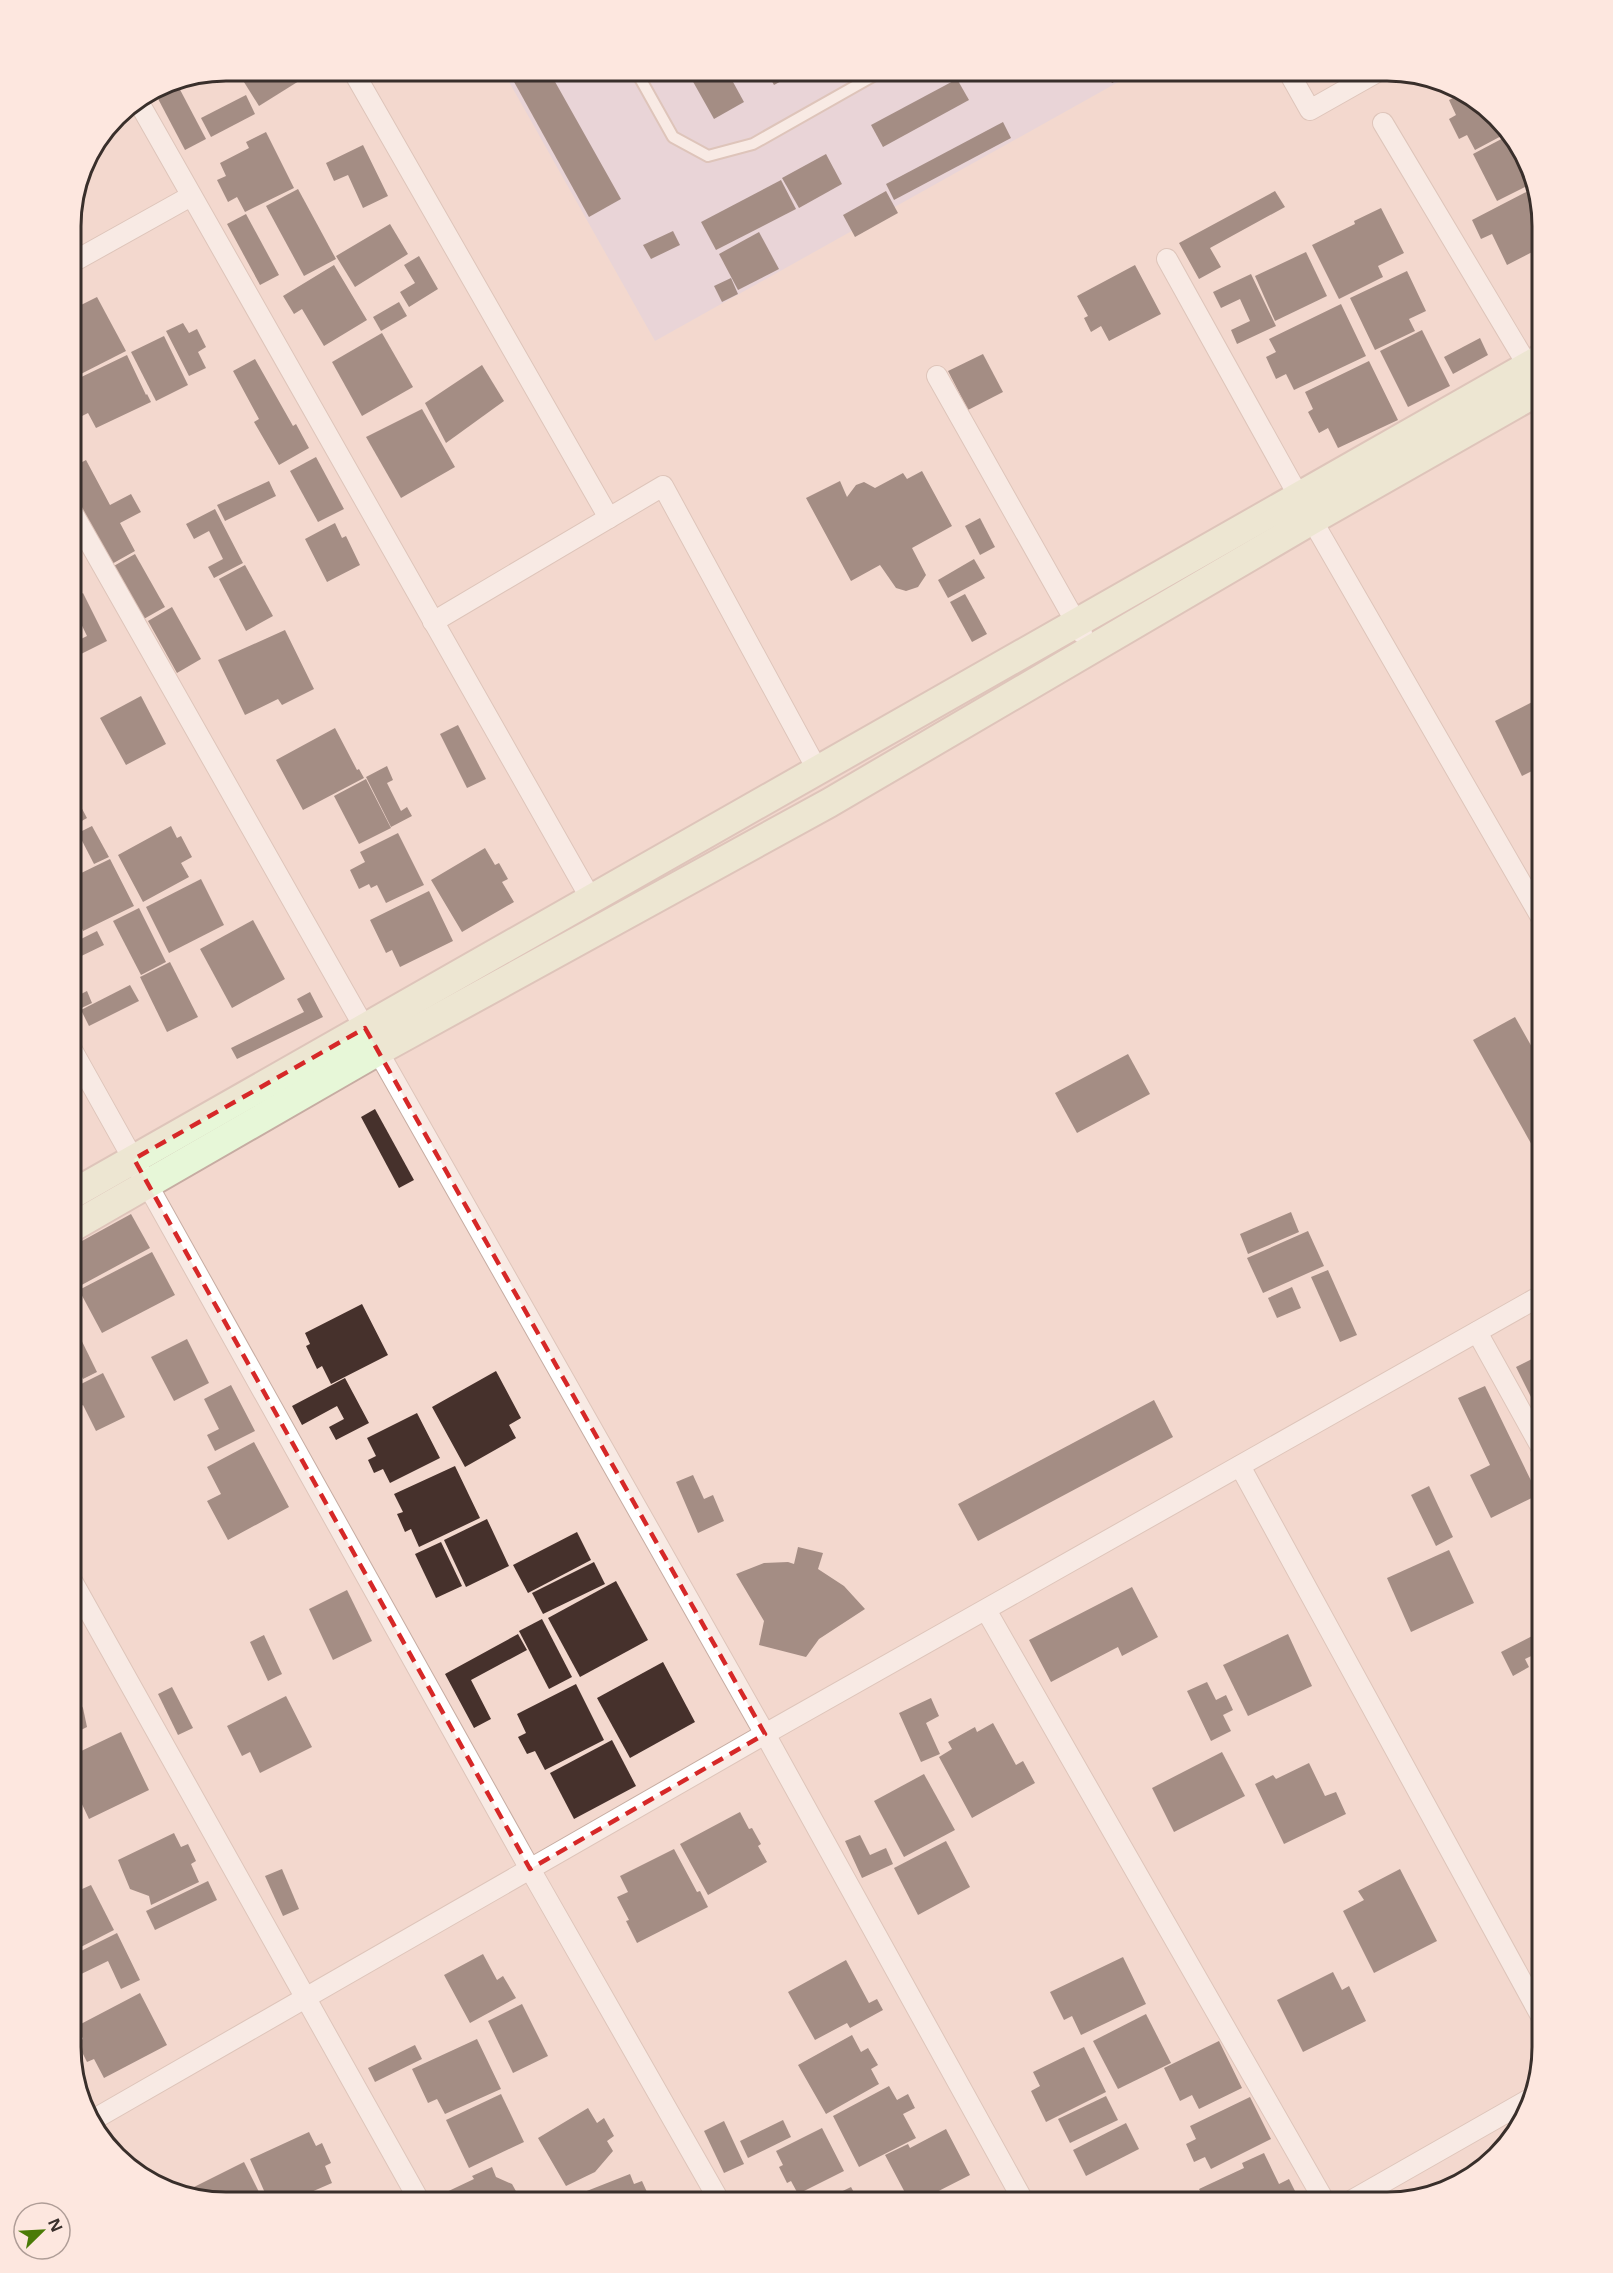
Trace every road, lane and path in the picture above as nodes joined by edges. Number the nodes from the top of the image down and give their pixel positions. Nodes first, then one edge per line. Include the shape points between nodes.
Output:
1 (359, 81) edge
2 (642, 81) edge
3 (864, 81) edge
4 (1294, 81) edge
5 (1361, 81) edge
6 (142, 108) edge
7 (1383, 123) dead end
8 (192, 196) junction
9 (81, 258) edge
10 (1167, 260) dead end
11 (1532, 366) edge
12 (937, 376) dead end
13 (1532, 383) edge
14 (1305, 508) junction
15 (609, 518) junction
16 (81, 528) edge
17 (433, 622) junction
18 (1077, 623) junction
19 (1092, 650) junction
20 (818, 771) junction
21 (591, 899) junction
22 (1532, 902) edge
23 (372, 1040) junction
24 (81, 1066) edge
25 (140, 1171) junction
26 (81, 1192) edge
27 (81, 1220) edge
28 (1532, 1301) edge
29 (1477, 1332) junction
30 (1532, 1431) edge
31 (1240, 1466) junction
32 (81, 1596) edge
33 (986, 1610) junction
34 (765, 1734) junction
35 (530, 1869) junction
36 (305, 1999) junction
37 (1532, 2000) edge
38 (1520, 2105) edge
39 (99, 2117) edge
40 (414, 2192) edge
41 (714, 2192) edge
42 (1018, 2192) edge
43 (1320, 2192) edge
44 (1367, 2192) edge

1 - 15 street
2 - 3 lane via 673,137 708,156 753,144
4 - 5 street via 1310,110
6 - 8 street
7 - 11 street
8 - 9 street
8 - 17 street
10 - 14 street
12 - 18 street
13 - 14 main road
14 - 18 main road
14 - 19 main road
14 - 22 street
15 - 17 street
15 - 20 street via 663,486
16 - 23 street
17 - 21 street
18 - 19 street
18 - 20 main road
19 - 23 main road via 818,808
20 - 21 main road
21 - 23 main road
23 - 25 main road
23 - 34 street
24 - 25 street
25 - 26 main road
25 - 27 main road
25 - 35 street
28 - 29 street
29 - 30 street
29 - 31 street
31 - 33 street
31 - 37 street
32 - 36 street
33 - 34 street
33 - 43 street
34 - 35 street
34 - 42 street
35 - 36 street
35 - 41 street
36 - 39 street
36 - 40 street
38 - 44 street

